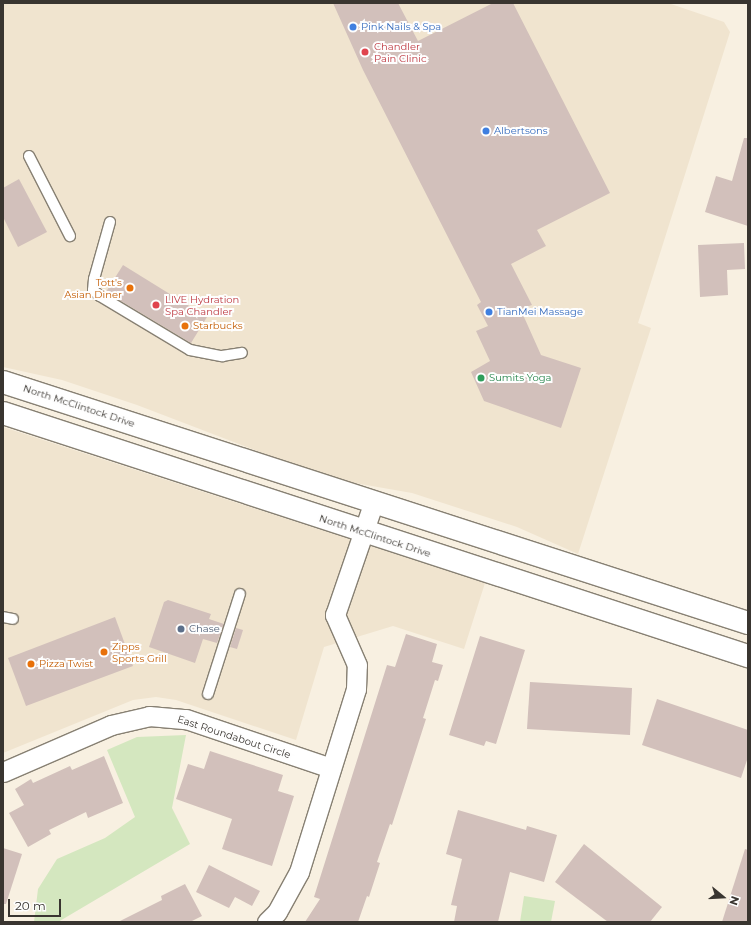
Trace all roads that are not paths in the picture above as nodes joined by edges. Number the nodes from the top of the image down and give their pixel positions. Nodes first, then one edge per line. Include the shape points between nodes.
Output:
1 (29, 156) dead end
2 (110, 222) dead end
3 (70, 236) dead end
4 (242, 353) dead end
5 (3, 382) edge
6 (3, 413) edge
7 (373, 504) junction
8 (364, 532) junction
9 (240, 594) dead end
10 (748, 623) edge
11 (748, 656) edge
12 (208, 694) dead end
13 (331, 768) junction
14 (3, 772) edge
15 (267, 922) edge

1 - 3 lane
2 - 4 lane via 93,290 190,350 222,356
5 - 7 main road, North McClintock Drive
6 - 8 main road, North McClintock Drive
7 - 8 street
7 - 10 main road, North McClintock Drive
8 - 11 main road, North McClintock Drive
8 - 13 street via 335,615 357,665 356,689
9 - 12 lane
13 - 14 street, East Roundabout Circle via 186,719 149,716 111,725
13 - 15 street via 299,872 277,912

